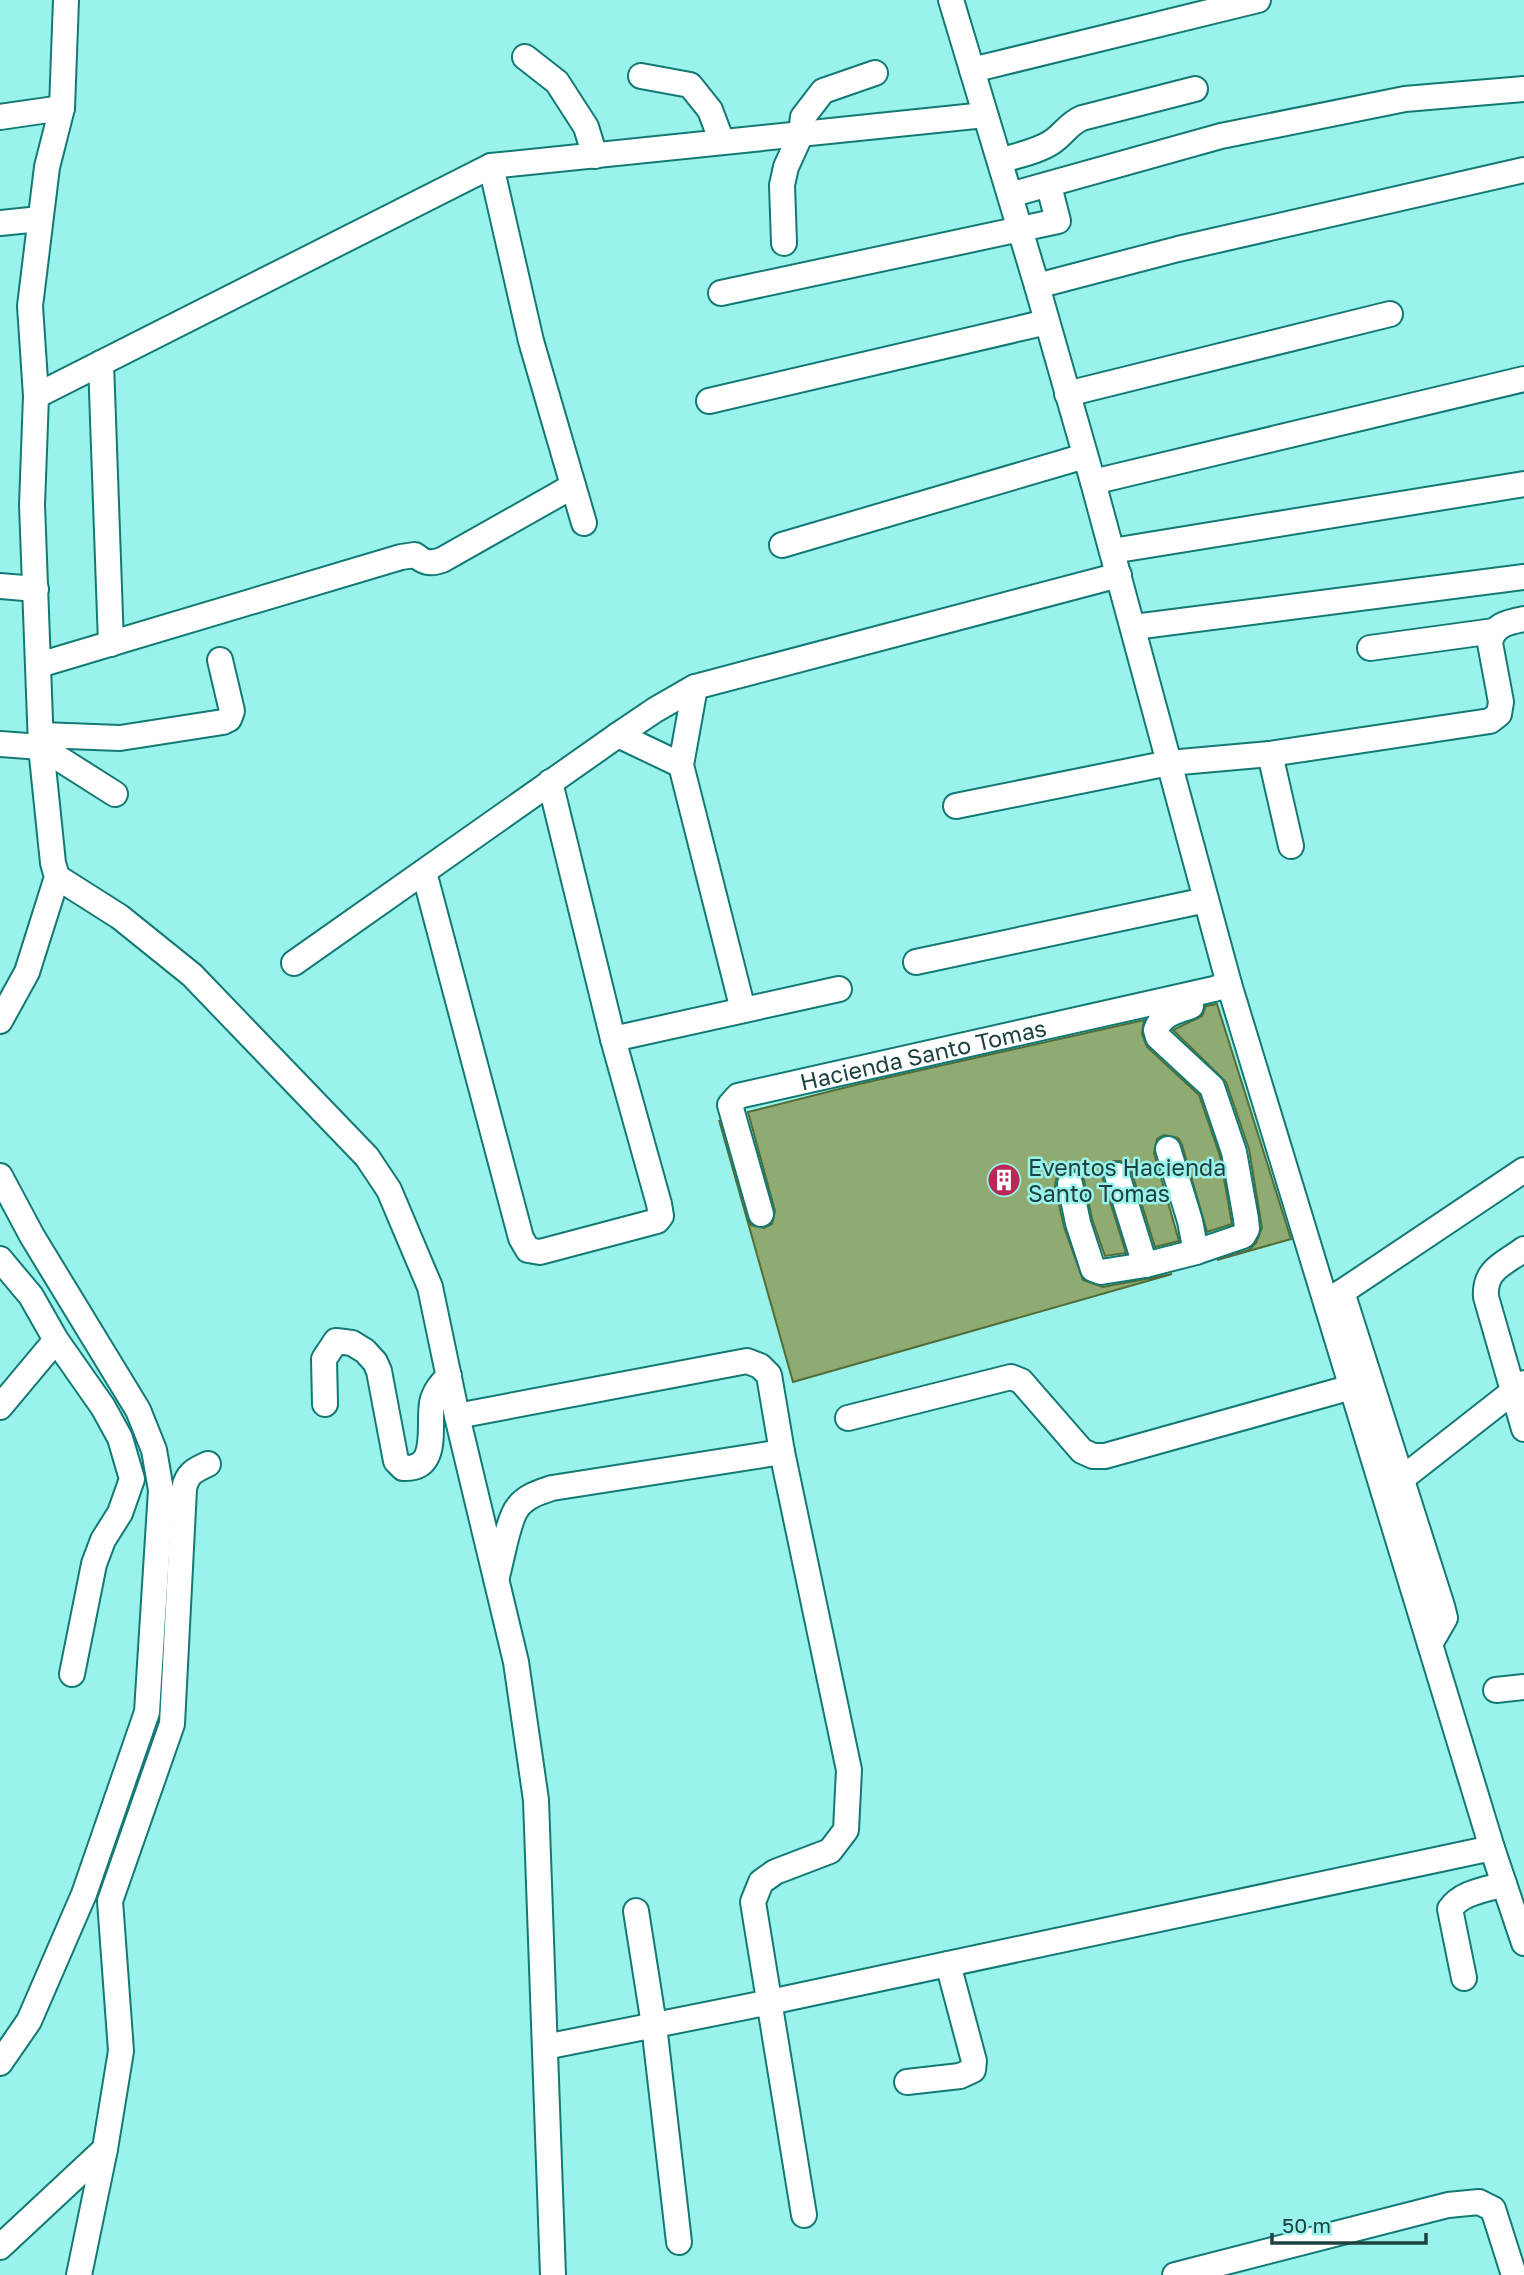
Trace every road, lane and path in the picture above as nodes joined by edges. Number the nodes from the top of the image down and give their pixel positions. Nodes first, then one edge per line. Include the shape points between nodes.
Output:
1 (66, 0) edge
2 (951, 0) edge
3 (1258, 0) edge
4 (1222, 4) edge
5 (525, 57) dead end
6 (972, 70) junction
7 (875, 73) dead end
8 (641, 76) dead end
9 (1195, 89) dead end
10 (1524, 89) edge
11 (62, 108) junction
12 (985, 115) junction
13 (0, 117) edge
14 (802, 134) junction
15 (722, 142) junction
16 (595, 156) junction
17 (1000, 161) junction
18 (491, 166) junction
19 (1524, 170) edge
20 (1049, 186) junction
21 (1010, 195) junction
22 (40, 219) junction
23 (0, 223) edge
24 (1020, 230) junction
25 (784, 243) dead end
26 (1037, 286) junction
27 (721, 293) dead end
28 (1390, 314) dead end
29 (1047, 322) junction
30 (101, 363) junction
31 (1524, 379) edge
32 (1067, 394) junction
33 (36, 396) junction
34 (709, 401) dead end
35 (1085, 456) junction
36 (1093, 482) junction
37 (1524, 484) edge
38 (573, 486) junction
39 (584, 523) dead end
40 (782, 545) dead end
41 (1116, 563) junction
42 (1524, 577) edge
43 (0, 586) edge
44 (36, 589) junction
45 (1524, 619) edge
46 (1133, 627) junction
47 (1494, 631) junction
48 (111, 644) junction
49 (1370, 649) dead end
50 (220, 660) dead end
51 (39, 665) junction
52 (695, 687) junction
53 (618, 735) junction
54 (41, 741) junction
55 (0, 744) edge
56 (1270, 754) junction
57 (1169, 763) junction
58 (681, 765) junction
59 (551, 782) junction
60 (115, 794) dead end
61 (956, 806) dead end
62 (1291, 846) dead end
63 (424, 872) junction
64 (57, 877) junction
65 (1206, 900) junction
66 (916, 962) dead end
67 (294, 963) dead end
68 (839, 989) dead end
69 (1231, 989) junction
70 (743, 1010) junction
71 (0, 1021) edge
72 (612, 1040) junction
73 (1168, 1149) dead end
74 (1524, 1170) edge
75 (1118, 1175) dead end
76 (0, 1176) edge
77 (1070, 1184) dead end
78 (761, 1214) dead end
79 (1524, 1250) edge
80 (1196, 1252) junction
81 (0, 1259) edge
82 (1145, 1265) junction
83 (1335, 1297) junction
84 (56, 1340) junction
85 (449, 1376) junction
86 (1352, 1387) junction
87 (1519, 1388) edge
88 (325, 1404) dead end
89 (0, 1407) edge
90 (457, 1416) junction
91 (848, 1418) dead end
92 (1524, 1429) edge
93 (782, 1452) junction
94 (208, 1464) dead end
95 (1392, 1486) junction
96 (496, 1578) junction
97 (72, 1674) dead end
98 (1524, 1687) edge
99 (1496, 1690) dead end
100 (1492, 1848) junction
101 (1504, 1884) junction
102 (84, 1894) junction
103 (110, 1900) junction
104 (636, 1911) dead end
105 (1524, 1943) edge
106 (948, 1964) junction
107 (1464, 1978) dead end
108 (770, 2003) junction
109 (654, 2025) junction
110 (544, 2047) junction
111 (0, 2063) edge
112 (907, 2082) dead end
113 (104, 2149) junction
114 (804, 2215) dead end
115 (679, 2242) dead end
116 (0, 2247) edge
117 (79, 2275) edge
118 (553, 2275) edge
119 (1175, 2275) edge
120 (1514, 2275) edge

1 - 11 street
2 - 6 street
3 - 4 street
4 - 6 street
5 - 16 street via 557,82 586,127
6 - 12 street
7 - 14 street via 823,91 803,117
8 - 15 street via 690,85 710,110
9 - 17 street via 1082,118 1053,141
10 - 20 street via 1405,99 1221,136
11 - 13 street
11 - 22 street
12 - 14 street
12 - 17 street
14 - 15 street
14 - 25 street via 782,184
15 - 16 street
16 - 18 street
17 - 21 street
18 - 30 street
18 - 38 street via 531,341
19 - 26 street
20 - 21 street
20 - 24 street via 1058,220
21 - 24 street
22 - 23 street
22 - 33 street via 30,306
24 - 26 street
24 - 27 street
26 - 29 street
28 - 32 street
29 - 32 street
29 - 34 street
30 - 33 street
30 - 48 street
31 - 36 street
32 - 35 street
33 - 44 street via 32,505
35 - 36 street
35 - 40 street
36 - 41 street
37 - 41 street
38 - 39 street
38 - 48 street via 432,564 415,555 401,557
41 - 46 street
41 - 52 street
42 - 46 street
43 - 44 street
44 - 51 street
45 - 47 street
46 - 57 street
47 - 49 street
47 - 56 street via 1490,643 1501,702 1499,713 1490,721
48 - 51 street
50 - 54 street via 232,711 223,722 120,738
51 - 54 street
52 - 53 street
52 - 58 street
53 - 58 street
53 - 59 street
54 - 55 street
54 - 60 street
54 - 64 street
56 - 57 street
56 - 62 street
57 - 61 street
57 - 65 street
58 - 70 street
59 - 63 street
59 - 72 street
63 - 67 street
63 - 72 street via 528,1250 541,1252 657,1222 661,1216
64 - 71 street via 27,972
64 - 85 street via 120,917 192,975 367,1157 389,1190 430,1287
65 - 66 street
65 - 69 street
68 - 70 street
69 - 78 street, Hacienda Santo Tomas via 1214,989 738,1096 730,1105
69 - 80 street via 1165,1016 1156,1030 1212,1087 1234,1152 1247,1229 1243,1236
69 - 83 street
70 - 72 street
73 - 80 street
74 - 83 street
75 - 82 street
76 - 102 street via 138,1410 154,1450 161,1490 147,1712
77 - 82 street via 1093,1269 1101,1272
79 - 87 street via 1489,1274 1485,1283
80 - 82 street
81 - 84 street via 31,1296
83 - 86 street
83 - 95 street
84 - 89 street
84 - 97 street via 115,1427 132,1479 121,1513 94,1564
85 - 88 street via 432,1403 426,1458 412,1468 403,1468 396,1461 379,1371 365,1351 352,1343 336,1341 324,1359
85 - 90 street
86 - 91 street via 1105,1456 1082,1451 1021,1381 1011,1377
86 - 95 street
87 - 92 street
87 - 95 street
90 - 93 street via 747,1361 769,1375
90 - 96 street
93 - 96 street via 552,1488 530,1496 517,1507
93 - 108 street via 849,1770 846,1830 830,1851 761,1882 753,1902
94 - 103 street via 191,1472 184,1489 172,1724
95 - 100 street via 1430,1644
96 - 110 street via 516,1662 536,1800
98 - 99 street
100 - 101 street
100 - 106 street
101 - 105 street
101 - 107 street via 1463,1896 1450,1909
102 - 103 street
102 - 111 street via 29,2021
103 - 113 street via 121,2051
104 - 109 street
106 - 108 street
106 - 112 street via 973,2070 960,2076
108 - 109 street
108 - 114 street
109 - 110 street
109 - 115 street
110 - 118 street
113 - 116 street
113 - 117 street
119 - 120 street via 1448,2205 1479,2202 1493,2208

